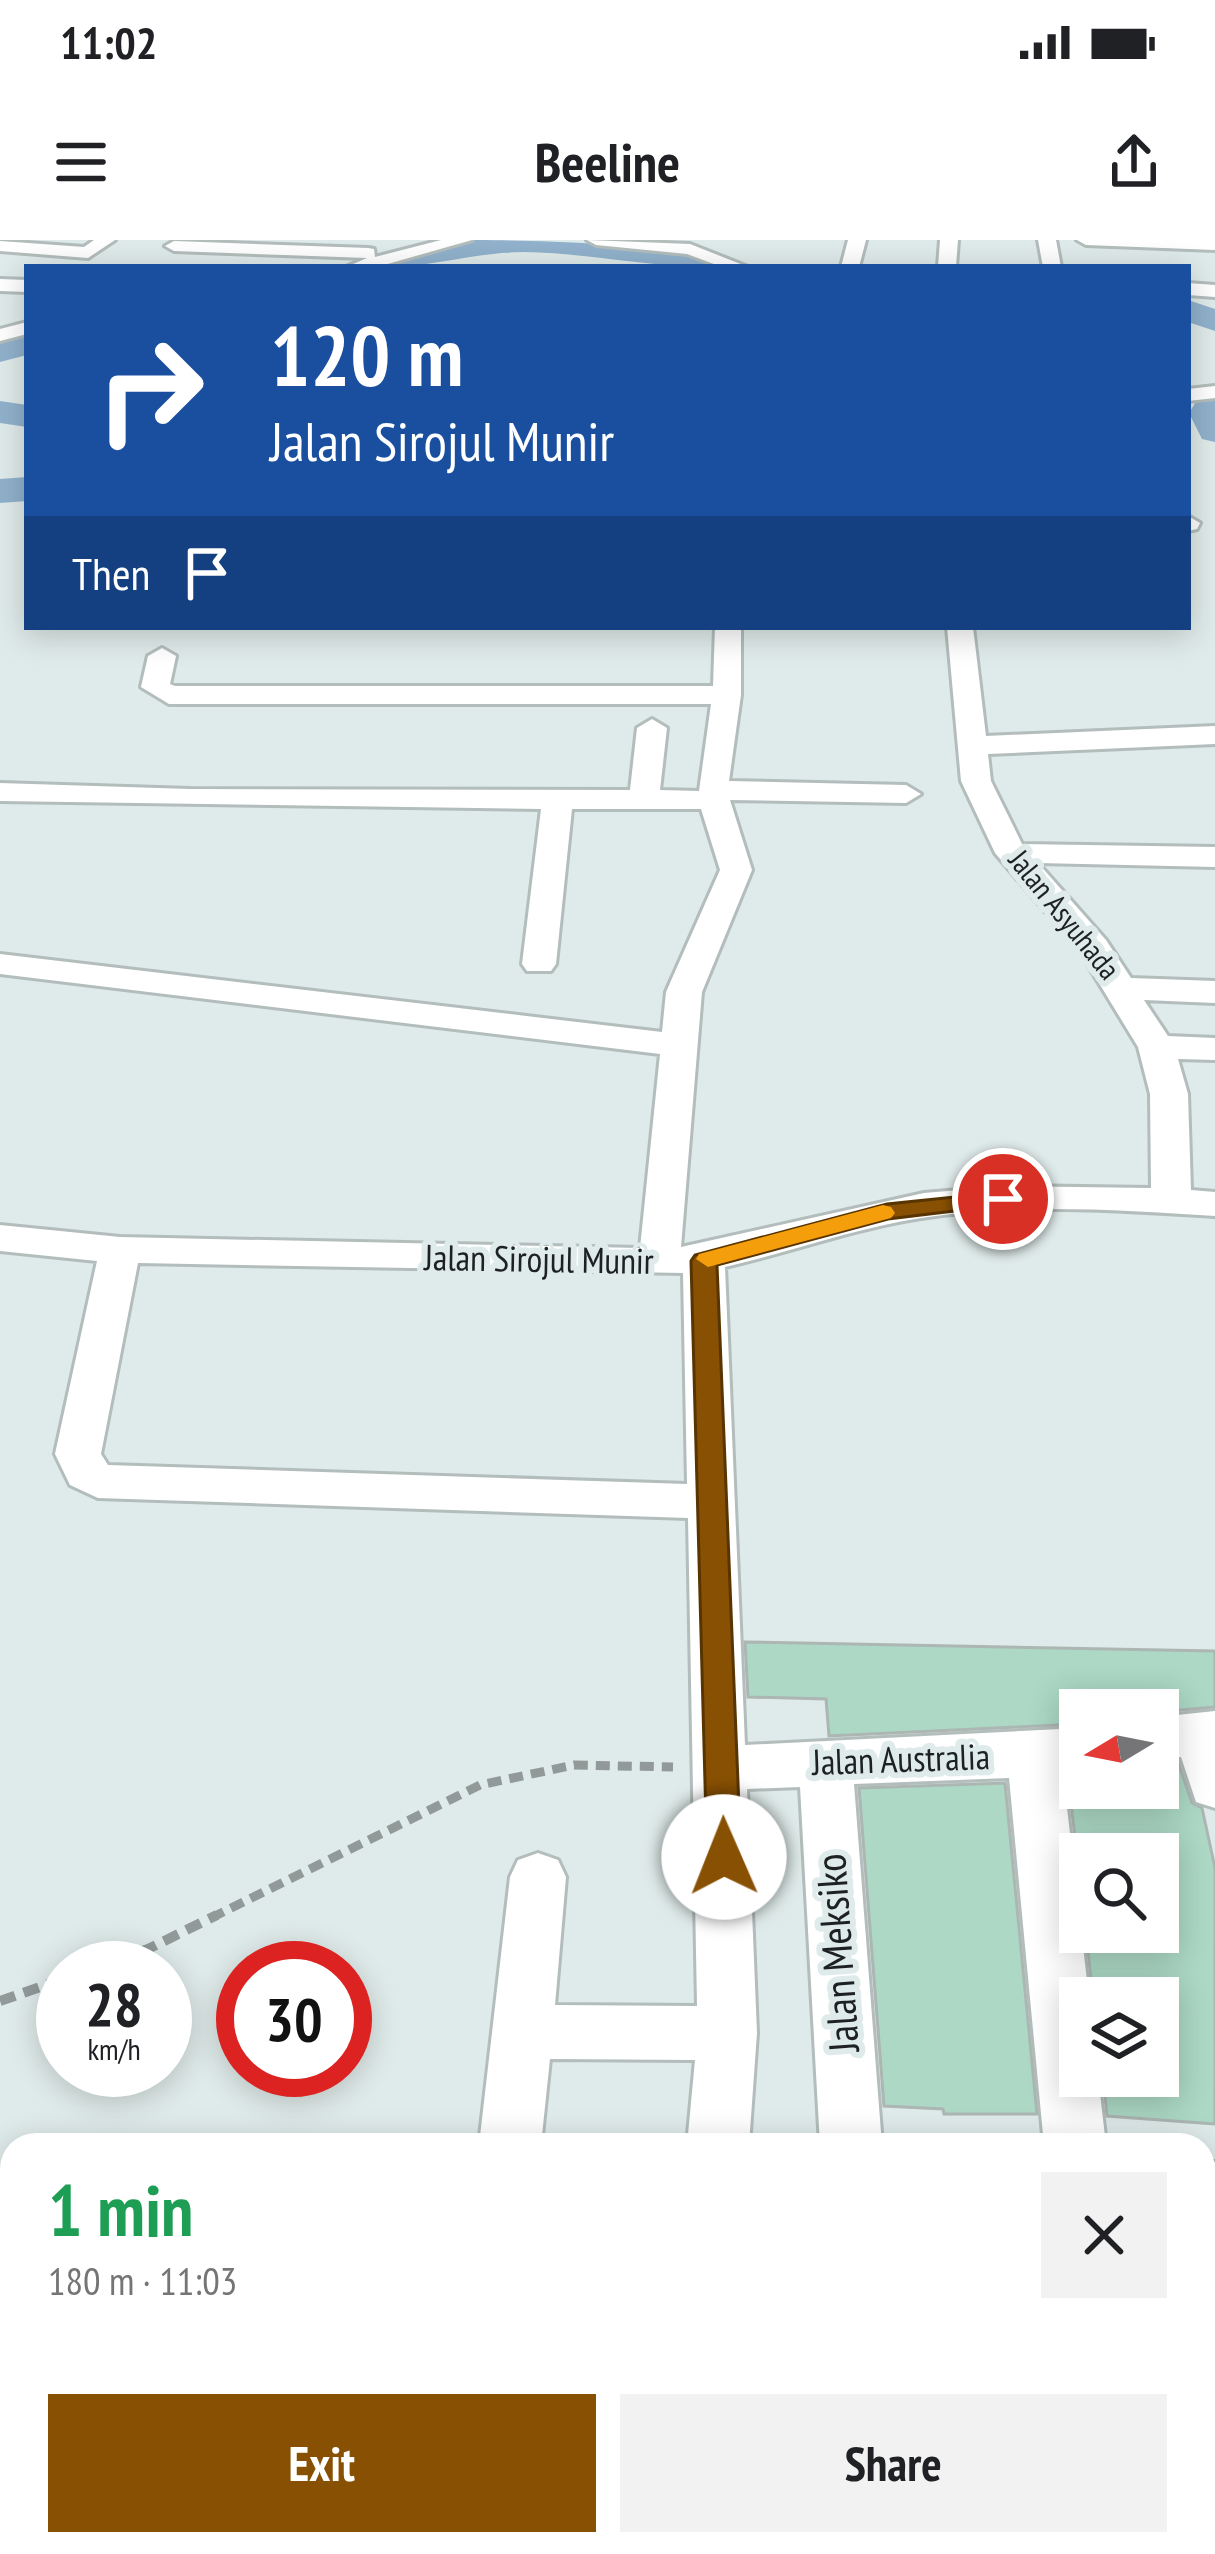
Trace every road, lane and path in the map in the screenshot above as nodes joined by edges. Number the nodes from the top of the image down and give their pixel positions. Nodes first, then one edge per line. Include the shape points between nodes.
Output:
1 (106, 240) edge
2 (463, 240) edge
3 (596, 240) edge
4 (1086, 240) edge
5 (1137, 241) edge
6 (672, 243) edge
7 (1215, 245) edge
8 (0, 246) edge
9 (172, 248) edge
10 (31, 251) junction
11 (363, 257) edge
12 (733, 264) edge
13 (0, 281) edge
14 (728, 630) edge
15 (960, 630) edge
16 (162, 656) dead end
17 (727, 695) junction
18 (652, 728) dead end
19 (1215, 735) edge
20 (973, 746) junction
21 (0, 792) edge
22 (906, 794) dead end
23 (714, 795) junction
24 (558, 799) junction
25 (644, 799) junction
26 (1011, 853) junction
27 (1215, 857) edge
28 (0, 964) edge
29 (539, 964) dead end
30 (1122, 988) junction
31 (1215, 992) edge
32 (678, 1045) junction
33 (1156, 1046) junction
34 (1215, 1049) edge
35 (1171, 1201) junction
36 (1215, 1204) edge
37 (0, 1238) edge
38 (121, 1250) junction
39 (681, 1262) junction
40 (709, 1502) junction
41 (1192, 1734) edge
42 (1057, 1752) edge
43 (825, 1761) junction
44 (722, 1768) junction
45 (1215, 1786) edge
46 (538, 1877) dead end
47 (164, 1941) edge
48 (36, 1988) edge
49 (0, 2001) edge
50 (524, 2032) junction
51 (727, 2033) junction
52 (511, 2133) edge
53 (719, 2133) edge
54 (850, 2133) edge
55 (1074, 2133) edge

1 - 10 street via 88,253
2 - 11 street
3 - 6 street
4 - 5 street
5 - 7 street
6 - 12 street
8 - 10 street
9 - 11 street
10 - 13 street
14 - 17 street
15 - 20 street, Jalan Asyuhada
16 - 17 street via 155,687 169,695
17 - 23 street
18 - 25 street
19 - 20 street
20 - 26 street, Jalan Asyuhada via 976,781
21 - 24 street
22 - 23 street
23 - 25 street
23 - 32 street via 736,870 684,992
24 - 25 street
24 - 29 street
26 - 27 street
26 - 30 street, Jalan Asyuhada
28 - 32 street
30 - 31 street
30 - 33 street, Jalan Asyuhada
32 - 39 street
33 - 34 street
33 - 35 street, Jalan Asyuhada via 1168,1094
35 - 36 street, Jalan Sirojul Munir
35 - 39 street, Jalan Sirojul Munir via 1003,1199 887,1212
37 - 38 street, Jalan Sirojul Munir
38 - 39 street, Jalan Sirojul Munir
38 - 40 street via 78,1454 98,1481
39 - 40 street
40 - 44 street
41 - 45 street
42 - 43 street, Jalan Australia
42 - 55 street
43 - 44 street, Jalan Australia
43 - 54 street, Jalan Meksiko
44 - 47 path via 574,1765 480,1785
44 - 51 street
46 - 50 street
48 - 49 path
50 - 51 street
50 - 52 street
51 - 53 street

